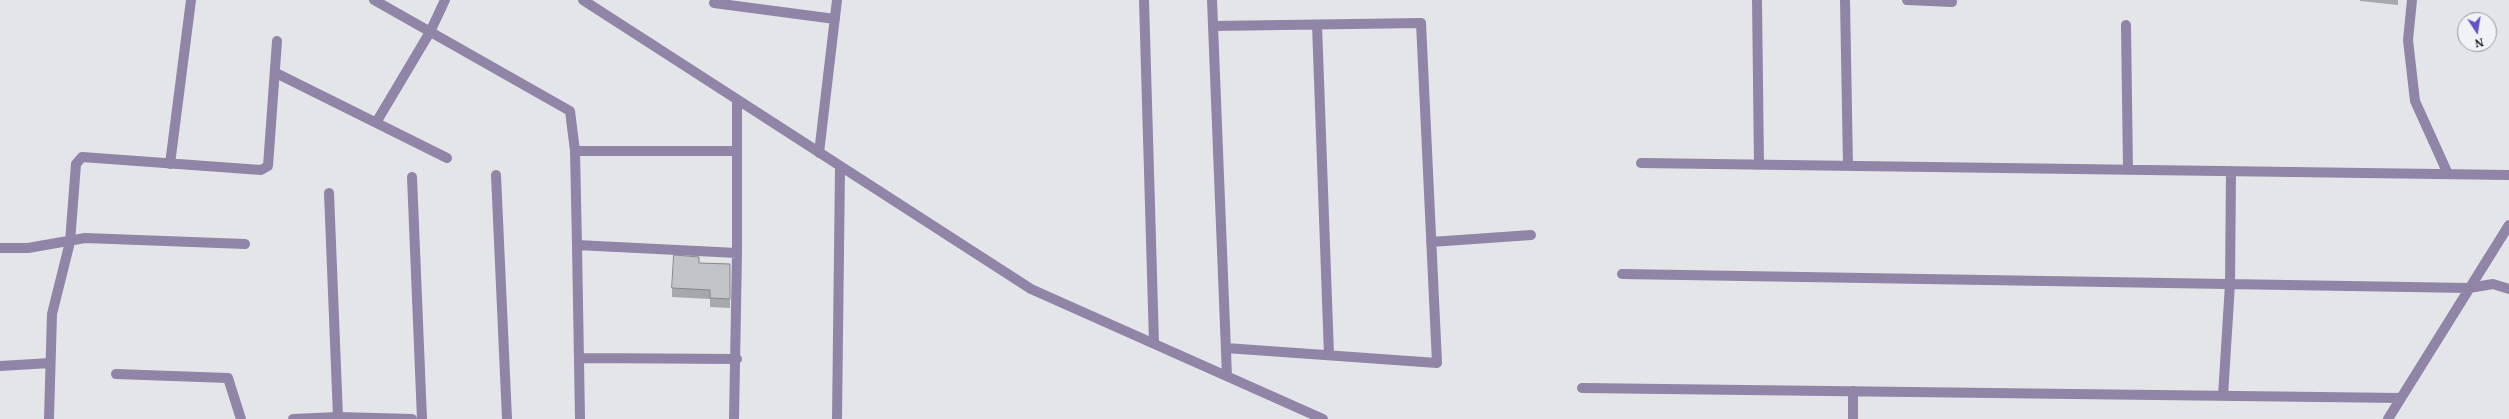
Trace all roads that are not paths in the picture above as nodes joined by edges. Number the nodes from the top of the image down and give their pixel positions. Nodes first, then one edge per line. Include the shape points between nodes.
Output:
1 (191, 0) edge
2 (374, 0) edge
3 (445, 0) edge
4 (583, 0) edge
5 (837, 0) edge
6 (1144, 0) edge
7 (1212, 0) edge
8 (1757, 0) edge
9 (1845, 0) edge
10 (1907, 0) edge
11 (2412, 0) edge
12 (1952, 2) dead end
13 (714, 3) dead end
14 (835, 19) junction
15 (1317, 25) junction
16 (2126, 25) dead end
17 (1213, 26) junction
18 (430, 32) junction
19 (277, 41) dead end
20 (276, 73) junction
21 (737, 100) junction
22 (377, 122) junction
23 (575, 151) junction
24 (736, 151) junction
25 (819, 153) junction
26 (448, 158) dead end
27 (1642, 163) dead end
28 (170, 164) junction
29 (1759, 165) junction
30 (1848, 166) junction
31 (840, 167) junction
32 (2128, 170) junction
33 (2231, 171) junction
34 (2448, 174) junction
35 (496, 175) dead end
36 (2509, 175) edge
37 (412, 178) dead end
38 (329, 193) dead end
39 (2509, 225) edge
40 (1531, 235) dead end
41 (70, 242) junction
42 (1432, 242) junction
43 (245, 244) dead end
44 (577, 245) junction
45 (0, 248) edge
46 (737, 253) junction
47 (1622, 274) dead end
48 (2230, 284) junction
49 (2469, 288) junction
50 (2509, 289) edge
51 (1154, 343) junction
52 (1226, 348) junction
53 (1329, 355) junction
54 (579, 358) junction
55 (737, 359) junction
56 (50, 363) junction
57 (0, 366) edge
58 (116, 374) dead end
59 (1227, 376) junction
60 (1582, 388) dead end
61 (1853, 391) junction
62 (2222, 396) junction
63 (2401, 398) junction
64 (338, 417) junction
65 (48, 418) edge
66 (241, 419) edge
67 (293, 419) edge
68 (412, 419) edge
69 (422, 419) edge
70 (508, 419) edge
71 (580, 419) edge
72 (734, 419) edge
73 (837, 419) edge
74 (1323, 419) edge
75 (1853, 419) edge
76 (2388, 419) edge

1 - 28 street
2 - 18 street
3 - 18 street
4 - 21 street
5 - 14 street
6 - 51 street
7 - 17 street
8 - 29 street
9 - 30 street
10 - 12 street
11 - 34 street via 2408,40 2415,101
13 - 14 street
14 - 25 street
15 - 17 street
15 - 42 street via 1421,24
15 - 53 street
16 - 32 street
17 - 52 street
18 - 22 street
18 - 23 street via 570,111
19 - 20 street
20 - 22 street
20 - 28 street via 268,166 261,170
21 - 24 street
21 - 25 street
22 - 26 street
23 - 24 street
23 - 44 street
24 - 46 street
25 - 31 street
27 - 29 street
28 - 41 street via 82,157 76,164
29 - 30 street
30 - 32 street
31 - 51 street via 1031,289
31 - 73 street
32 - 33 street
33 - 34 street
33 - 48 street
34 - 36 street
35 - 70 street
37 - 69 street
38 - 64 street
39 - 49 street
40 - 42 street
41 - 43 street via 85,238
41 - 45 street via 28,248
41 - 56 street via 52,314
42 - 53 street via 1437,362
44 - 46 street
44 - 54 street
46 - 55 street
47 - 48 street
48 - 49 street
48 - 62 street
49 - 50 street via 2493,284
49 - 63 street
51 - 59 street
52 - 53 street
52 - 59 street
54 - 55 street
54 - 71 street
55 - 72 street
56 - 57 street
56 - 65 street
58 - 66 street via 228,378
59 - 74 street
60 - 61 street
61 - 62 street
61 - 75 street
62 - 63 street
63 - 76 street
64 - 67 street
64 - 68 street

